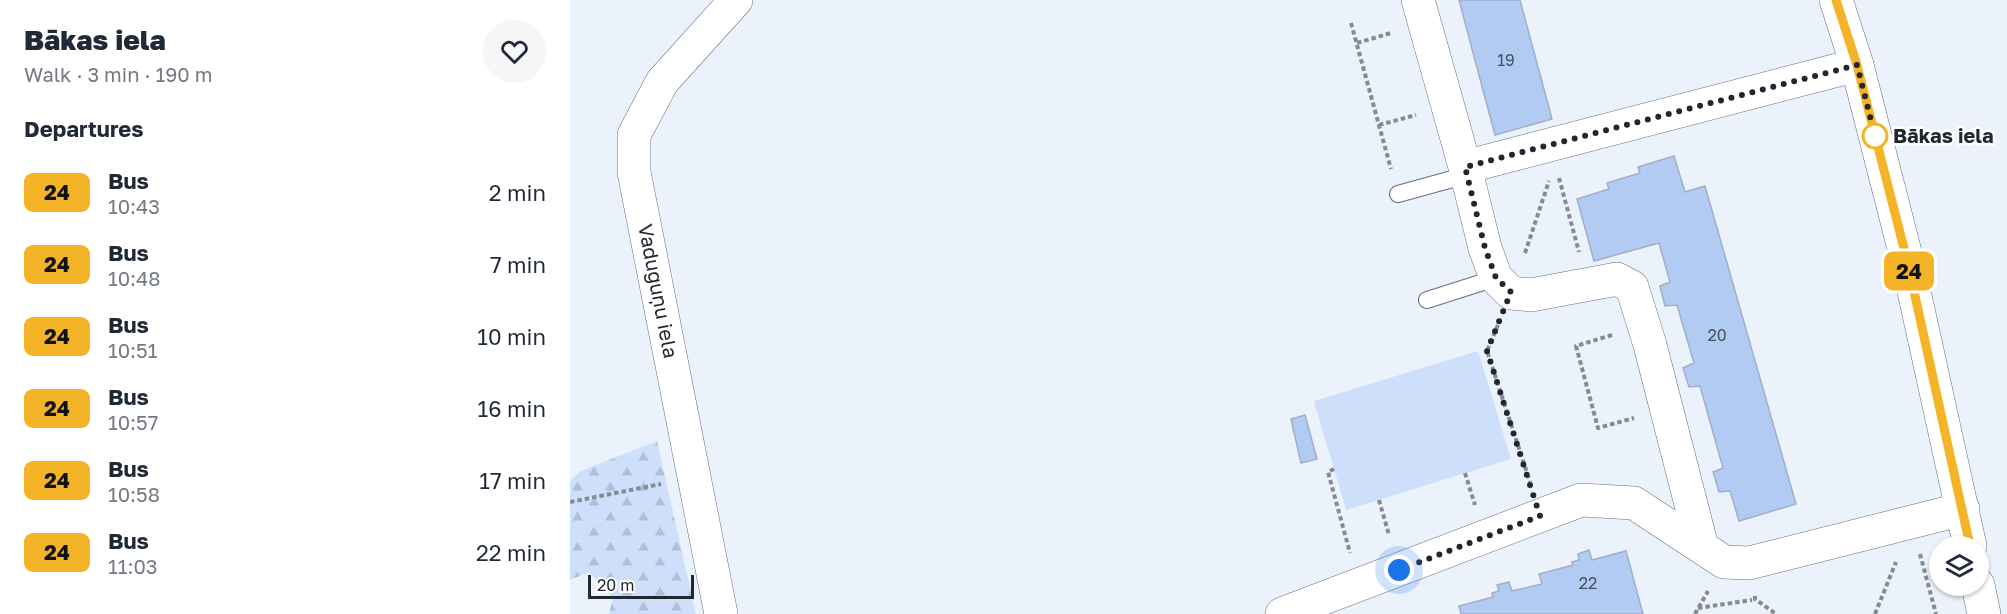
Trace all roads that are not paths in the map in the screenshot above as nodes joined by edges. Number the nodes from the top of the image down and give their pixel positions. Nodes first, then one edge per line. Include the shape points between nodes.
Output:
1 (736, 0) edge
2 (1418, 0) edge
3 (1836, 0) edge
4 (1857, 65) junction
5 (1466, 171) junction
6 (1398, 194) road end
7 (1503, 285) junction
8 (1427, 300) dead end
9 (1963, 509) junction
10 (1968, 536) edge
11 (1702, 547) junction
12 (1980, 596) edge
13 (721, 614) edge
14 (1282, 614) edge
15 (1984, 614) edge

1 - 13 street, Vaduguņu iela via 662,82 634,135 634,171
2 - 5 street
3 - 4 street
4 - 5 street
4 - 9 street via 1908,264
5 - 6 lane
5 - 7 street via 1485,248
7 - 8 lane
7 - 11 street via 1531,295 1617,279 1632,287
9 - 10 street
9 - 11 street via 1749,563 1724,562
11 - 14 street via 1634,503 1581,500
12 - 15 street

